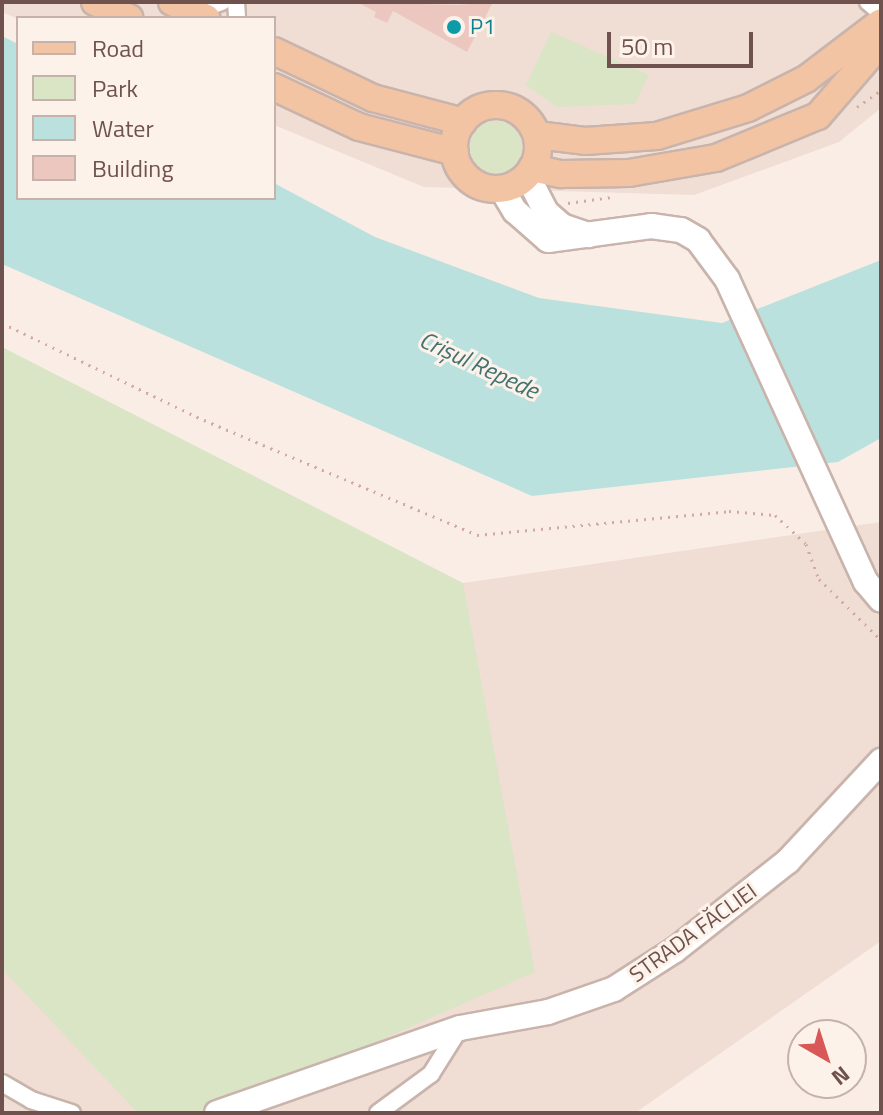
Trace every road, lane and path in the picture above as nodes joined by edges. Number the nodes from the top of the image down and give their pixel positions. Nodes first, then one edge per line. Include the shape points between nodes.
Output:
1 (95, 2) edge
2 (222, 2) edge
3 (868, 2) edge
4 (190, 11) edge
5 (881, 13) edge
6 (125, 16) edge
7 (881, 22) edge
8 (881, 43) edge
9 (276, 52) edge
10 (276, 88) edge
11 (463, 122) junction
12 (537, 135) junction
13 (455, 152) junction
14 (530, 172) junction
15 (561, 174) junction
16 (501, 188) junction
17 (562, 226) junction
18 (590, 236) junction
19 (2, 323) edge
20 (874, 591) edge
21 (881, 640) edge
22 (881, 761) edge
23 (460, 1028) junction
24 (2, 1083) edge
25 (72, 1113) edge
26 (217, 1113) edge
27 (378, 1113) edge

1 - 6 main road
2 - 4 street
3 - 5 street
7 - 12 main road via 806,79 748,108 657,136 585,141
8 - 15 main road via 818,116 749,146 678,167
9 - 11 main road via 373,98
10 - 13 main road via 359,127
11 - 12 main road via 484,107 510,107 522,113
11 - 13 main road
12 - 14 main road
13 - 16 main road via 466,176
14 - 15 main road
14 - 16 main road
14 - 17 street via 546,212
15 - 17 street via 551,198
16 - 18 street via 515,211 548,240
17 - 18 street
18 - 20 street via 638,226 681,230 698,240 727,279
19 - 21 path via 204,420 477,535 729,511 775,515 806,544 819,579
22 - 23 street, STRADA FĂCLIEI via 788,861 640,974 588,1001
23 - 26 street, STRADA FĂCLIEI
23 - 27 street via 431,1074
24 - 25 street via 31,1100

